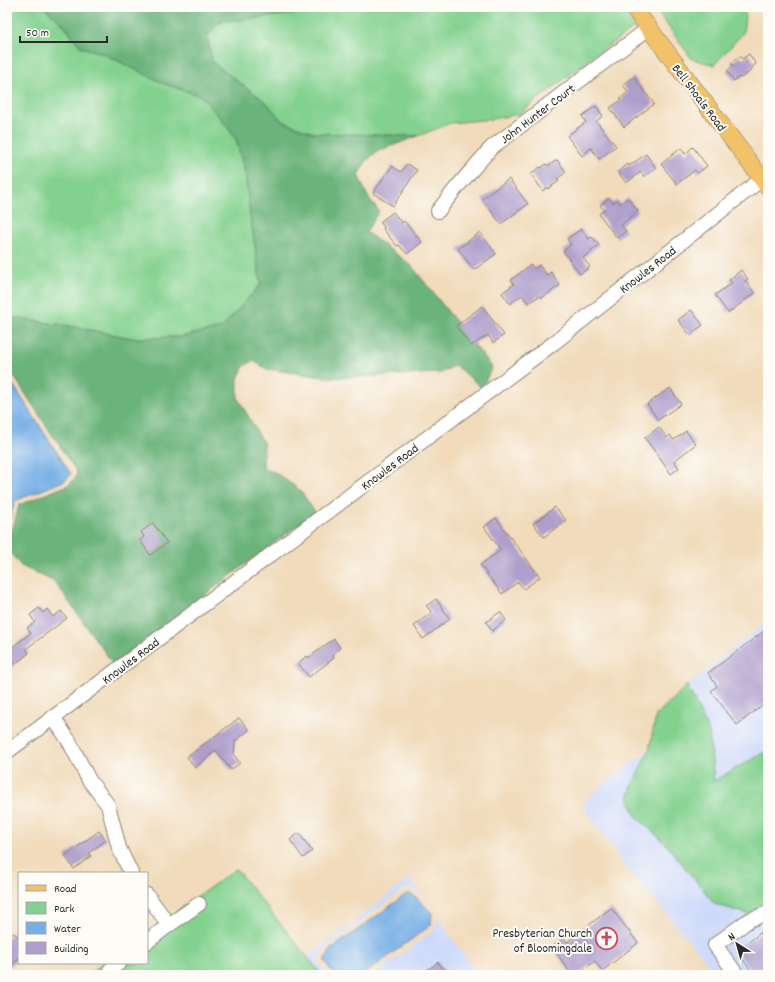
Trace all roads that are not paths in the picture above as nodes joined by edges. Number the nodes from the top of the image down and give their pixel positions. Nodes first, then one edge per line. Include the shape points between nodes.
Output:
1 (633, 7) edge
2 (649, 28) junction
3 (766, 180) edge
4 (438, 211) dead end
5 (53, 717) junction
6 (7, 752) edge
7 (131, 872) edge
8 (148, 896) edge
9 (199, 904) dead end
10 (768, 913) edge
11 (169, 925) junction
12 (148, 941) edge
13 (737, 975) edge

1 - 2 main road, Bell Shoals Road
2 - 3 main road, Bell Shoals Road
2 - 4 street, John Hunter Court via 490,148
3 - 5 street, Knowles Road via 555,342
5 - 6 street, Knowles Road
5 - 7 street via 89,780 108,805 119,848
8 - 11 street
9 - 11 street
10 - 13 street via 749,920 715,945
11 - 12 street

